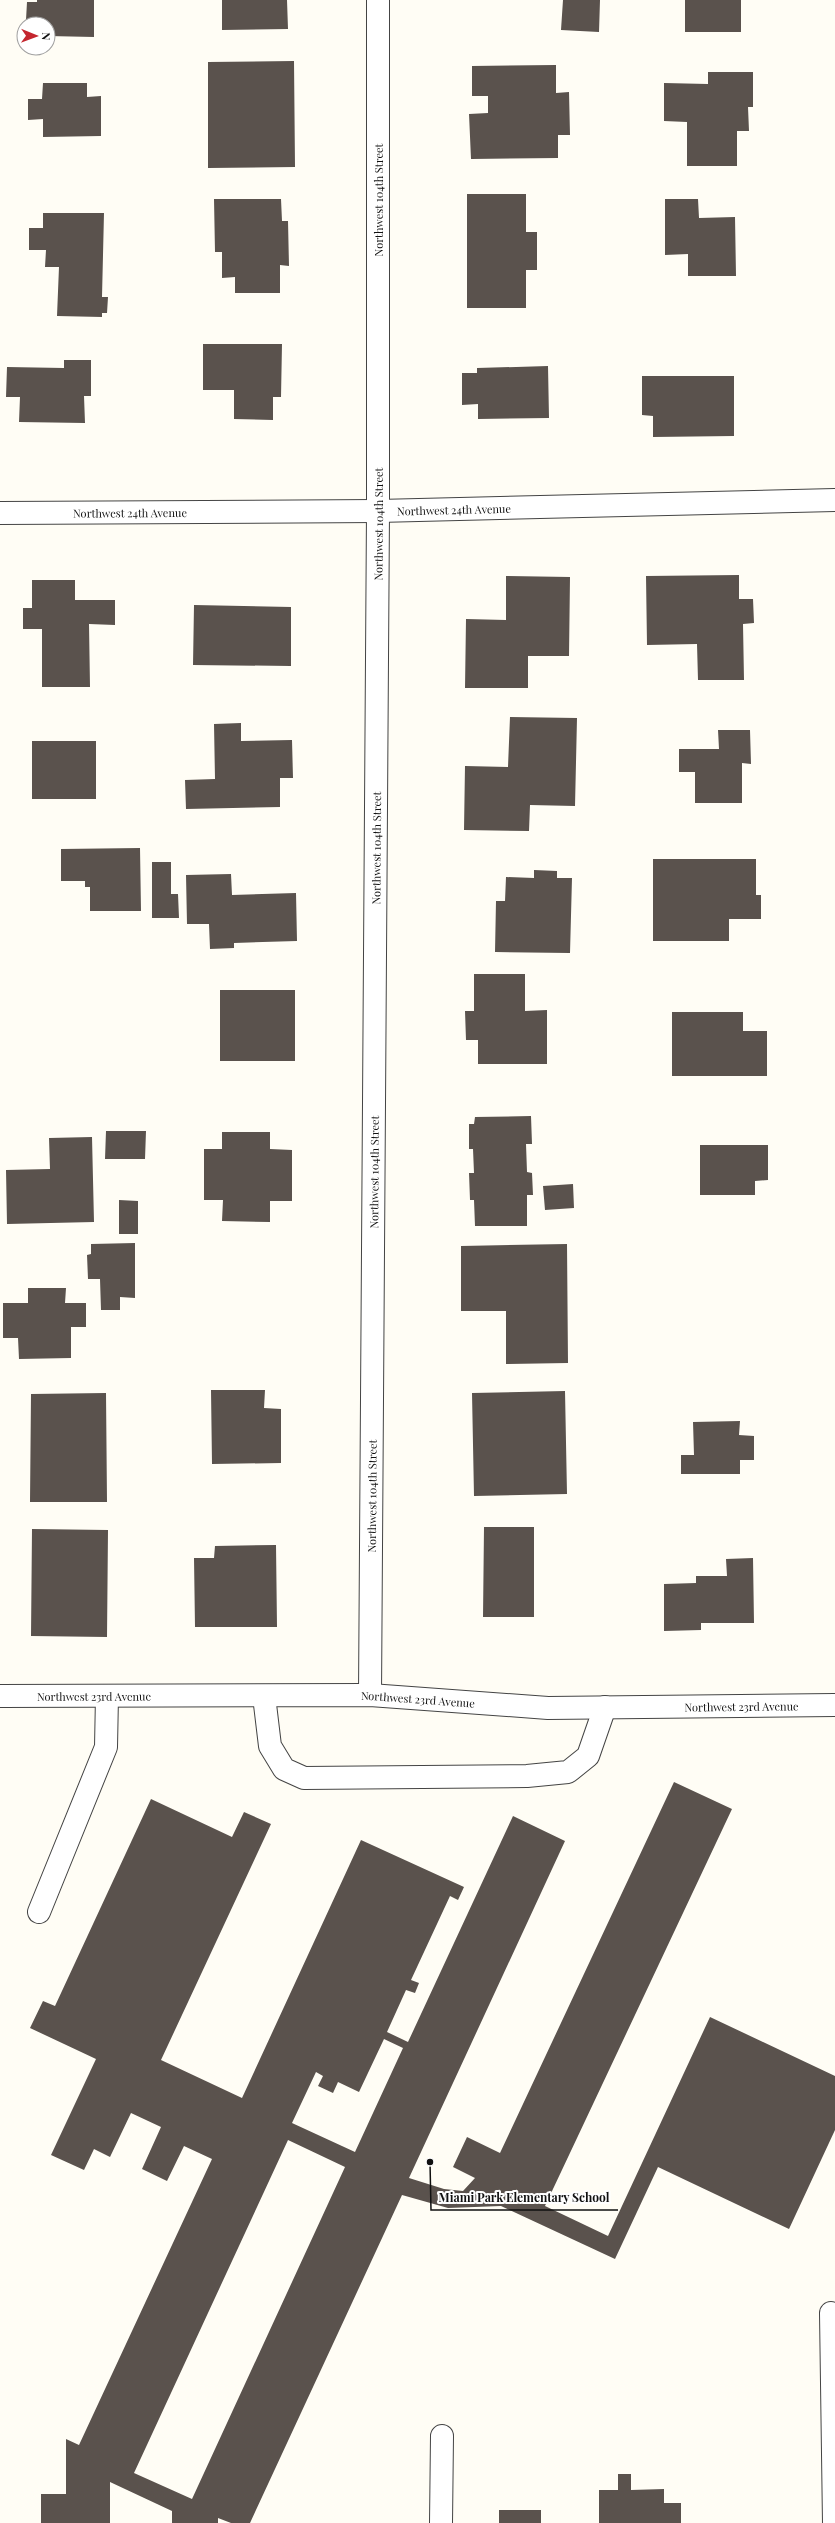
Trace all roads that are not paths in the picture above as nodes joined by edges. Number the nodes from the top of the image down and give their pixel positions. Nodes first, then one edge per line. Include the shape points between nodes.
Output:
1 (378, 0) edge
2 (835, 500) edge
3 (378, 511) junction
4 (0, 512) edge
5 (370, 1695) junction
6 (0, 1696) edge
7 (107, 1696) junction
8 (264, 1696) junction
9 (835, 1705) edge
10 (605, 1707) junction
11 (39, 1912) dead end
12 (831, 2313) dead end
13 (442, 2436) dead end
14 (441, 2523) edge
15 (834, 2523) edge

1 - 3 street, Northwest 104th Street
2 - 3 street, Northwest 24th Avenue
3 - 4 street, Northwest 24th Avenue
3 - 5 street, Northwest 104th Street
5 - 8 street, Northwest 23rd Avenue
5 - 10 street, Northwest 23rd Avenue via 548,1708
6 - 7 street, Northwest 23rd Avenue
7 - 8 street, Northwest 23rd Avenue
7 - 11 street via 106,1747
8 - 10 street via 270,1746 284,1769 304,1778 527,1776 568,1772 588,1756
9 - 10 street, Northwest 23rd Avenue
12 - 15 street
13 - 14 street

